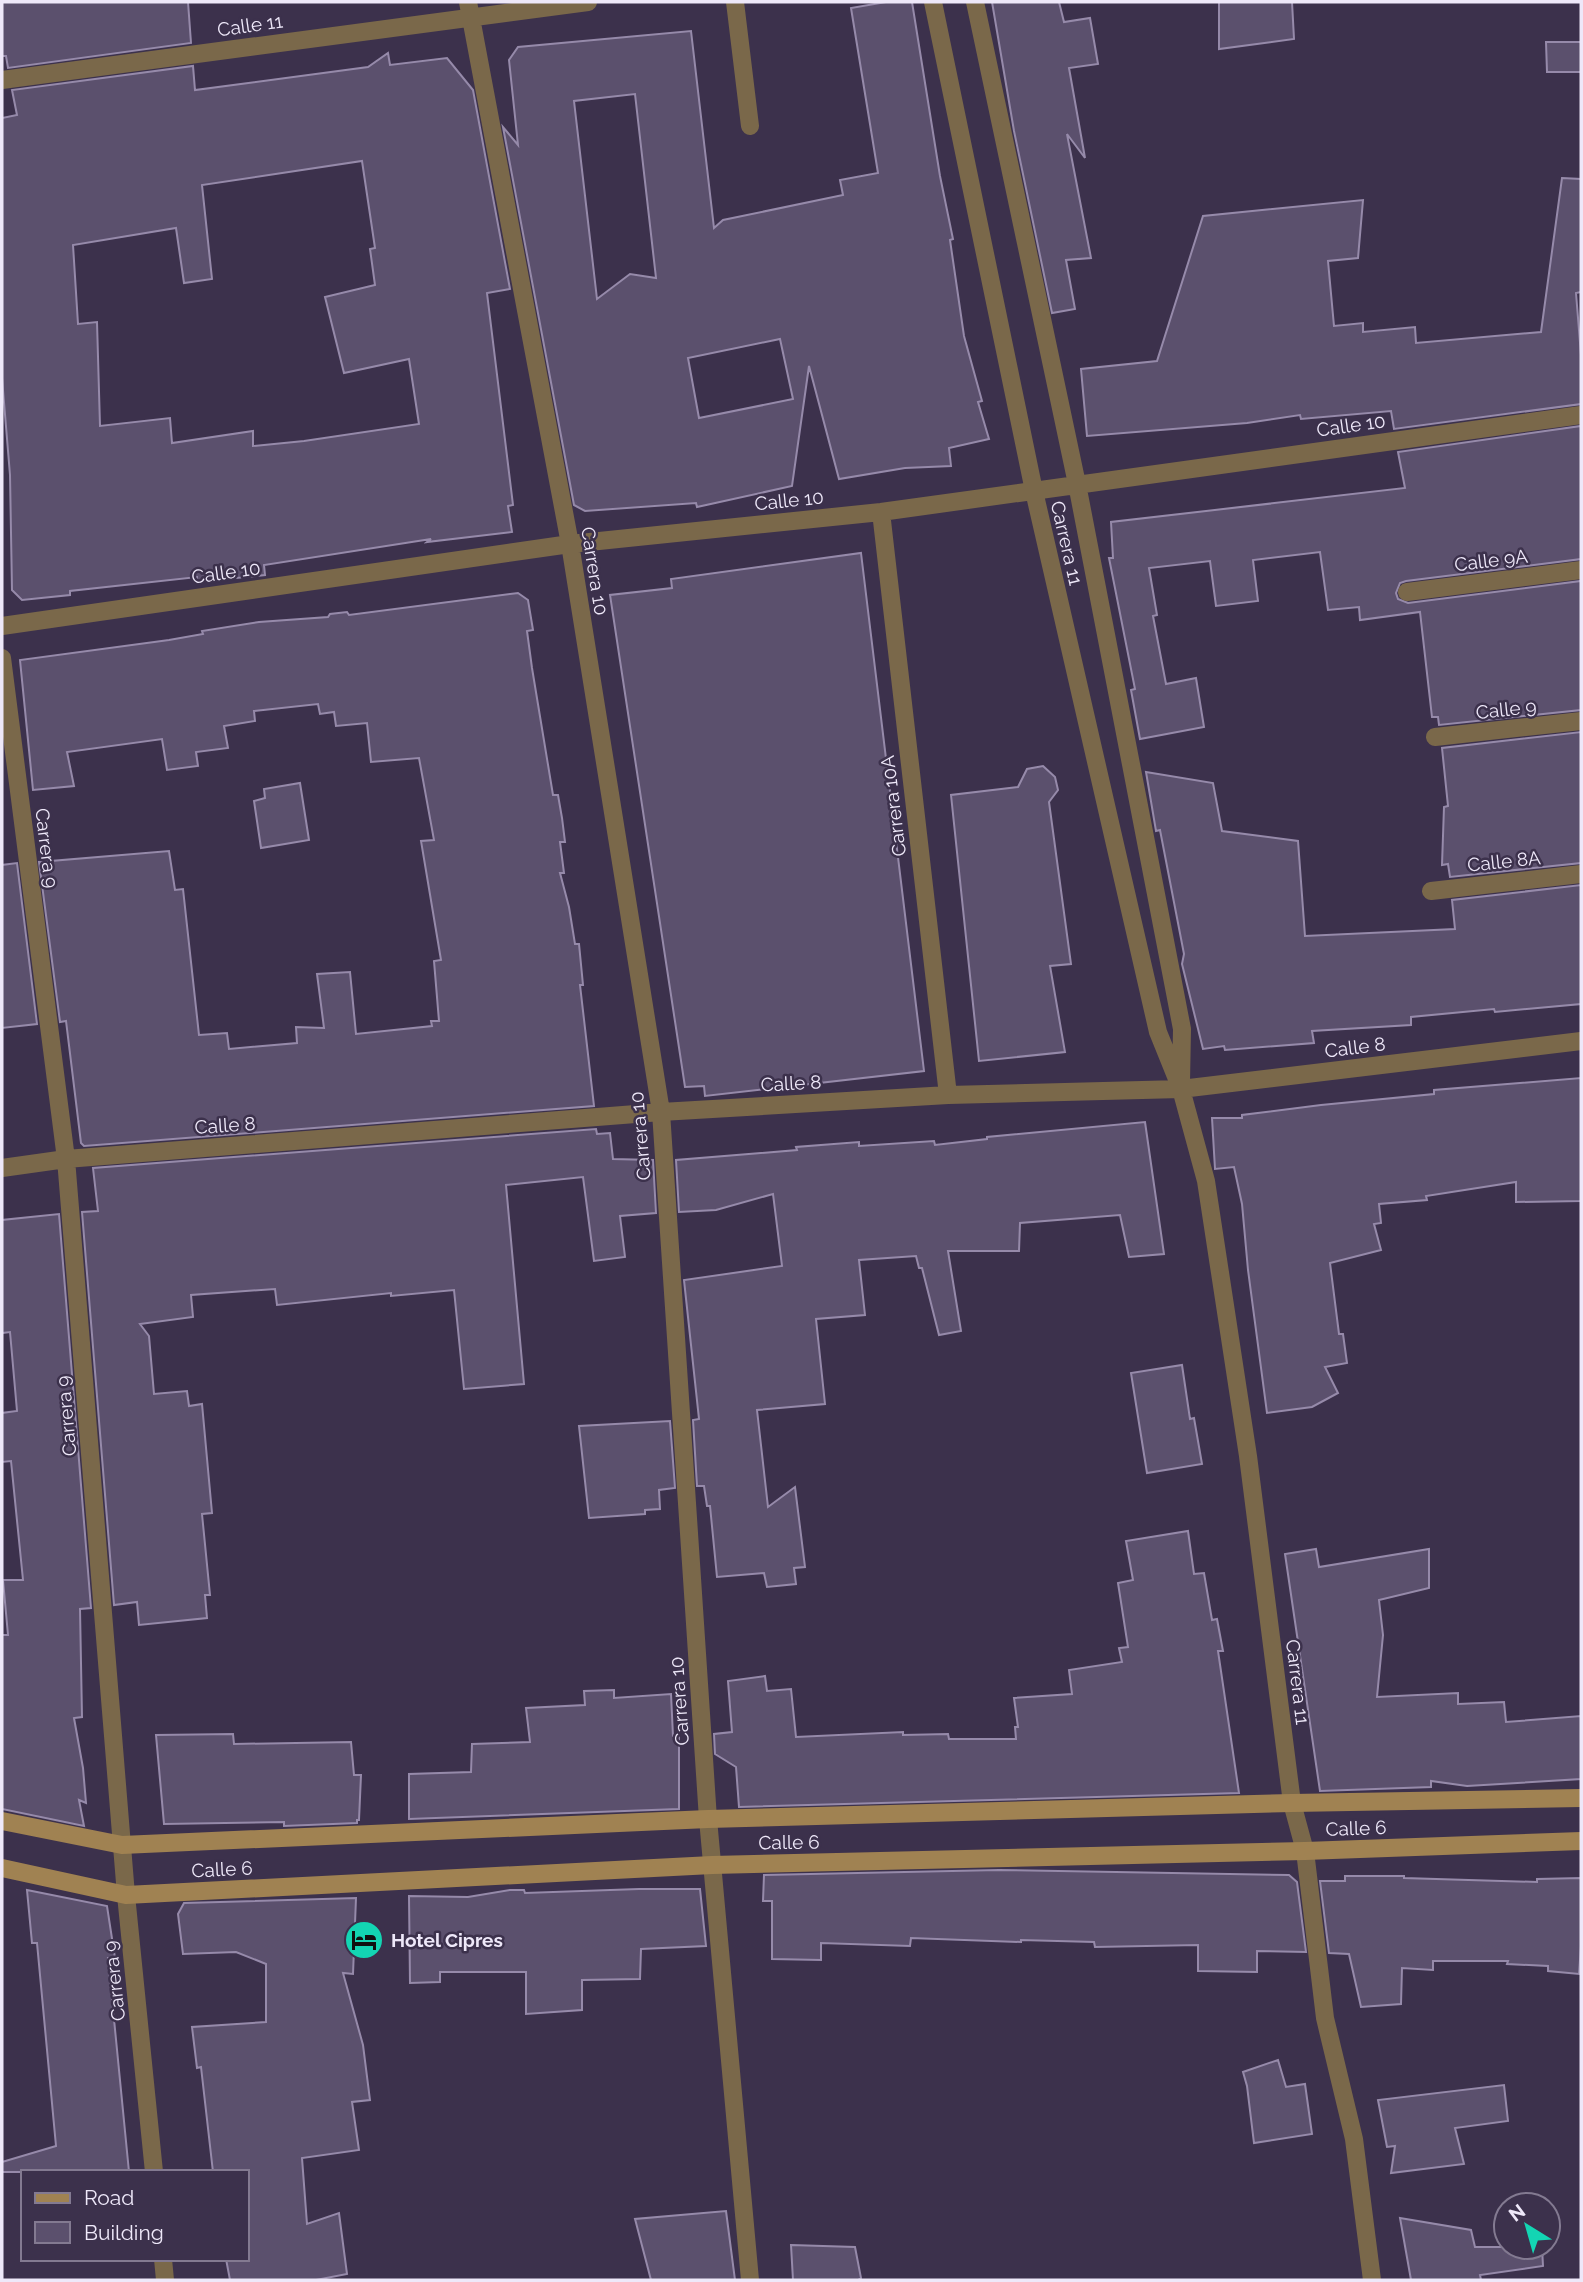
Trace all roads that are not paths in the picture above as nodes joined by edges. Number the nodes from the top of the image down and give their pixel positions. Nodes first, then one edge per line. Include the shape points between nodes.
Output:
1 (588, 2) edge
2 (735, 2) edge
3 (933, 2) edge
4 (975, 2) edge
5 (469, 9) edge
6 (2, 80) edge
7 (750, 126) dead end
8 (1581, 415) edge
9 (1077, 484) junction
10 (1034, 491) junction
11 (881, 512) junction
12 (570, 544) junction
13 (1581, 570) edge
14 (1407, 592) dead end
15 (2, 626) edge
16 (2, 658) edge
17 (1581, 722) edge
18 (1435, 737) dead end
19 (1581, 874) edge
20 (1431, 891) dead end
21 (1581, 1041) edge
22 (1181, 1089) junction
23 (948, 1095) junction
24 (661, 1112) junction
25 (65, 1158) junction
26 (2, 1168) edge
27 (1581, 1798) edge
28 (1292, 1802) junction
29 (708, 1819) junction
30 (2, 1821) edge
31 (1581, 1841) edge
32 (122, 1845) junction
33 (1305, 1852) junction
34 (712, 1865) junction
35 (2, 1868) edge
36 (126, 1895) junction
37 (154, 2170) edge
38 (163, 2261) edge
39 (165, 2280) edge
40 (750, 2280) edge
41 (1372, 2280) edge

1 - 5 street, Calle 11
2 - 7 street
3 - 10 street, Carrera 11
4 - 9 street, Carrera 11
5 - 6 street, Calle 11
5 - 12 street, Carrera 10
8 - 9 street, Calle 10
9 - 10 street, Calle 10
9 - 22 street, Carrera 11 via 1182,1029
10 - 11 street, Calle 10
10 - 22 street, Carrera 11 via 1158,1032
11 - 12 street, Calle 10
11 - 23 street, Carrera 10A
12 - 15 street, Calle 10
12 - 24 street, Carrera 10
13 - 14 street, Calle 9A
16 - 25 street, Carrera 9
17 - 18 street, Calle 9
19 - 20 street, Calle 8A
21 - 22 street, Calle 8
22 - 23 street, Calle 8
22 - 28 street, Carrera 11 via 1206,1181 1221,1269
23 - 24 street, Calle 8
24 - 25 street, Calle 8
24 - 29 street, Carrera 10
25 - 26 street, Calle 8
25 - 32 street, Carrera 9
27 - 28 street, Calle 6
28 - 29 street, Calle 6
28 - 33 street, Carrera 11
29 - 32 street, Calle 6
29 - 34 street, Carrera 10
30 - 32 street, Calle 6
31 - 33 street, Calle 6
32 - 36 street, Carrera 9
33 - 34 street, Calle 6
33 - 41 street, Carrera 11 via 1325,2018 1354,2139
34 - 36 street, Calle 6
34 - 40 street, Carrera 10
35 - 36 street, Calle 6
36 - 37 street, Carrera 9
38 - 39 street

